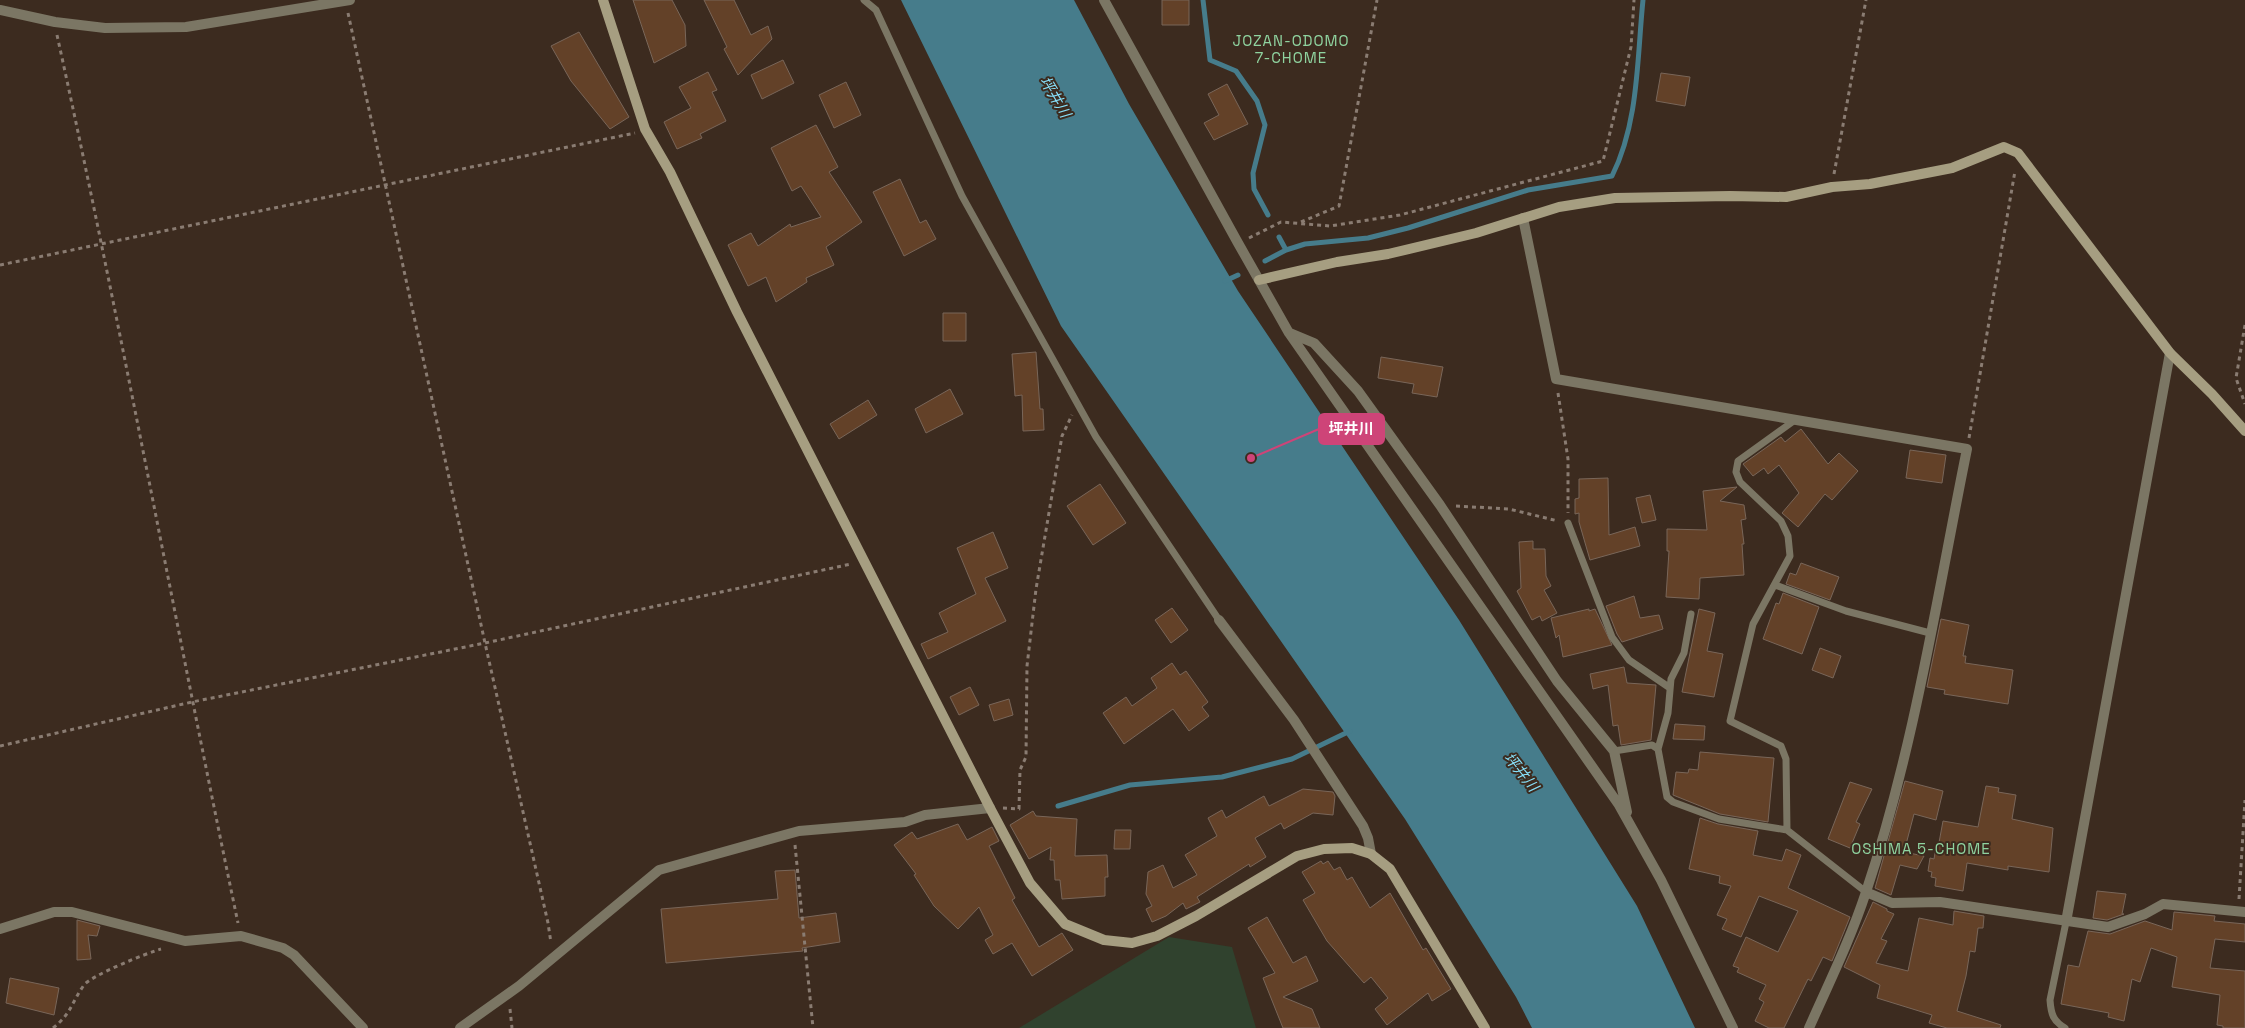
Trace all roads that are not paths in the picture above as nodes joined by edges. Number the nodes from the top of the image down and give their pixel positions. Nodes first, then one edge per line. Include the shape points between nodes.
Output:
1 (350, 0) edge
2 (602, 0) edge
3 (864, 0) edge
4 (1104, 0) edge
5 (346, 1) edge
6 (0, 10) edge
7 (1523, 218) junction
8 (1259, 280) junction
9 (1290, 333) junction
10 (2170, 353) junction
11 (1795, 420) junction
12 (2245, 432) edge
13 (1568, 523) road end
14 (1775, 585) junction
15 (1692, 614) dead end
16 (1219, 620) joint
17 (1930, 634) junction
18 (1670, 688) junction
19 (1658, 748) junction
20 (1614, 751) junction
21 (990, 808) junction
22 (1629, 823) junction
23 (1787, 830) junction
24 (1371, 854) junction
25 (1866, 892) junction
26 (2242, 911) edge
27 (2066, 922) junction
28 (0, 929) edge
29 (363, 1028) edge
30 (460, 1028) edge
31 (1485, 1028) edge
32 (1733, 1028) edge
33 (1809, 1028) edge
34 (2065, 1028) edge

1 - 5 street
2 - 21 street via 645,129 670,172 737,312
3 - 16 lane via 876,10 962,196 1096,437
4 - 8 street
5 - 6 street via 186,27 105,28 55,22
7 - 8 street via 1388,254
7 - 10 street via 1559,207 1615,198 1786,197 1952,168 2004,147 2018,153
7 - 11 street via 1556,379
8 - 9 street
9 - 20 street via 1314,343 1358,391 1440,505 1557,681
9 - 22 street
10 - 12 street
10 - 27 street
11 - 14 lane via 1738,461 1736,472 1740,482 1781,521 1788,536 1790,556
11 - 17 street via 1967,449
13 - 18 lane via 1612,637 1629,660
14 - 17 lane via 1846,611
14 - 23 lane via 1753,624 1730,721 1781,746 1786,759
15 - 18 lane via 1684,653
16 - 24 street via 1308,741 1363,826
17 - 25 street via 1898,779
18 - 19 lane via 1668,713
19 - 20 lane via 1652,745
19 - 23 lane via 1667,797 1672,802 1719,819
20 - 22 street
21 - 24 street via 1030,883 1066,924 1104,940 1132,943 1158,936 1297,856 1324,849 1352,848
21 - 30 street via 925,815 904,822 793,832 660,870 509,993
22 - 32 street via 1661,880
23 - 25 lane
24 - 31 street via 1390,869
25 - 27 street via 1892,903 1940,902
25 - 33 street
26 - 27 street via 2163,904 2108,927
27 - 34 lane via 2050,1000 2055,1022
28 - 29 street via 54,912 72,912 185,941 241,936 283,948 294,955

